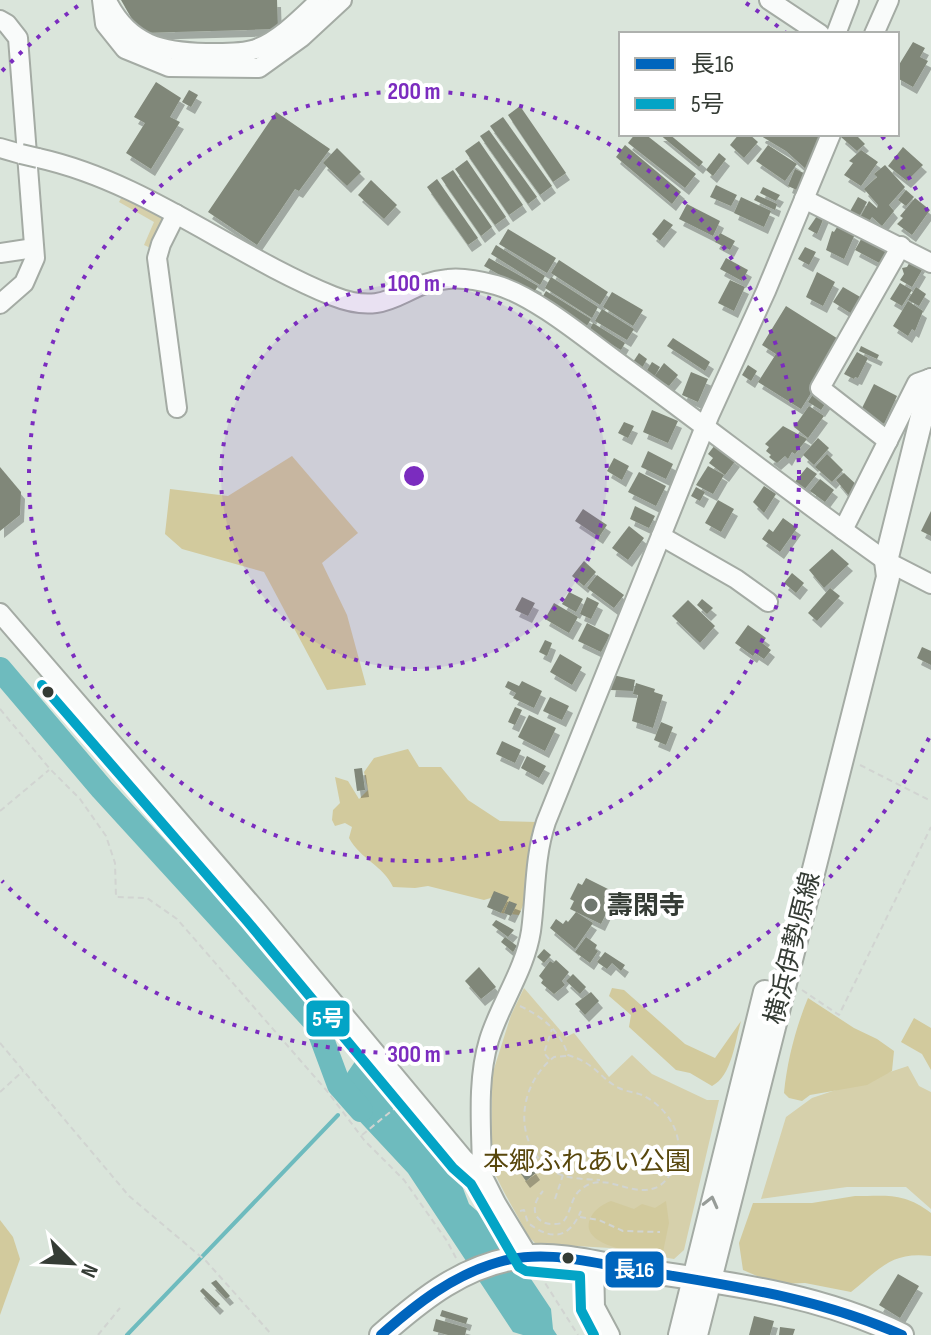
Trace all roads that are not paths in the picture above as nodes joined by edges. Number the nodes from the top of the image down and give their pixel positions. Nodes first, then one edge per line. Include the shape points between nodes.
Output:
1 (104, 0) edge
2 (320, 0) edge
3 (342, 0) edge
4 (769, 0) edge
5 (849, 0) edge
6 (889, 0) edge
7 (0, 20) edge
8 (817, 32) edge
9 (837, 32) edge
10 (875, 32) edge
11 (830, 136) edge
12 (0, 148) edge
13 (804, 199) junction
14 (176, 214) junction
15 (901, 246) junction
16 (34, 248) junction
17 (0, 253) edge
18 (931, 263) edge
19 (0, 304) edge
20 (931, 379) edge
21 (177, 408) dead end
22 (705, 426) junction
23 (888, 441) junction
24 (843, 530) junction
25 (661, 536) junction
26 (886, 561) junction
27 (931, 584) edge
28 (768, 602) dead end
29 (0, 613) edge
30 (482, 1175) junction
31 (530, 1261) junction
32 (594, 1263) junction
33 (702, 1279) junction
34 (381, 1335) edge
35 (610, 1335) edge
36 (680, 1335) edge
37 (696, 1335) edge
38 (902, 1335) edge

1 - 2 street via 137,40 174,52 227,53 256,49
1 - 3 street via 105,24 125,49 169,67 259,68
4 - 8 street
5 - 9 street
6 - 10 street
7 - 16 street via 18,38
11 - 13 street
12 - 14 street via 115,182
13 - 15 street
13 - 22 street
14 - 21 street via 157,258
14 - 22 street via 353,302 386,302 446,279 499,286 534,303
15 - 18 street
15 - 23 street via 820,388
16 - 17 street
16 - 19 street via 29,277
20 - 23 street via 917,383
20 - 26 main road, 横浜伊勢原線
22 - 24 street
22 - 25 street
23 - 24 street
24 - 26 street
25 - 28 street
25 - 30 street via 538,847 531,933 495,1022 483,1069
26 - 27 street
26 - 33 main road, 横浜伊勢原線 via 888,577
33 -> 26 main road, 横浜伊勢原線 via 860,632 876,573
29 - 30 street
30 - 31 street
31 - 32 main road
31 - 34 main road via 465,1273 420,1300
32 - 33 main road
32 - 35 street via 595,1307
33 - 36 main road, 横浜伊勢原線
33 - 37 main road, 横浜伊勢原線
33 - 38 main road via 832,1306

